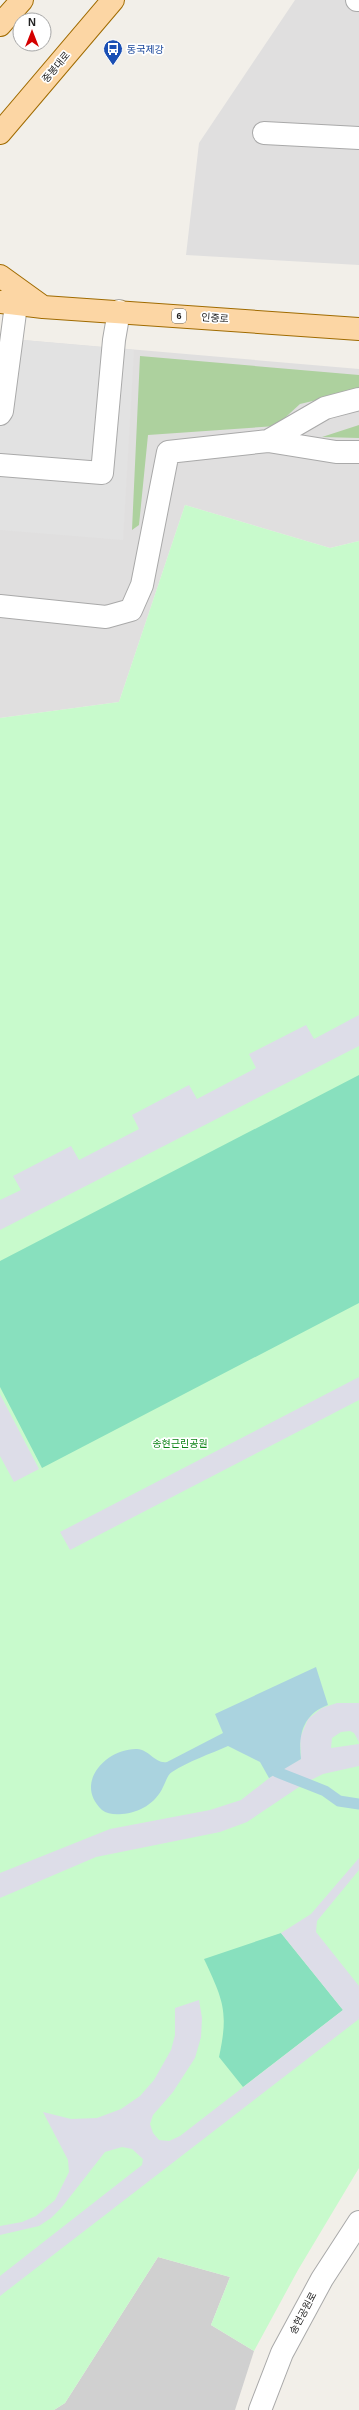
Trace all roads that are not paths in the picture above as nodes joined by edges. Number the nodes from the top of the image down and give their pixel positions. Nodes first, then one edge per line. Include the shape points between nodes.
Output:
1 (22, 0) edge
2 (113, 0) edge
3 (0, 25) edge
4 (0, 133) edge
5 (264, 133) dead end
6 (359, 138) edge
7 (0, 276) edge
8 (8, 303) edge
9 (43, 307) junction
10 (119, 311) junction
11 (359, 329) edge
12 (359, 399) edge
13 (0, 414) edge
14 (268, 441) junction
15 (359, 452) edge
16 (0, 465) edge
17 (0, 606) edge
18 (359, 2222) edge
19 (260, 2410) edge

1 - 3 main road
2 - 4 main road, 중봉대로
5 - 6 street
7 - 9 main road
8 - 9 main road, 인중로 / 6
8 - 13 street
9 - 10 main road, 인중로 / 6
10 - 11 main road, 인중로 / 6
10 - 16 street via 102,473
12 - 14 street via 326,408
14 - 15 street via 336,452
14 - 17 street via 168,452 142,585 131,610 106,617
18 - 19 street, 송현공원로 via 322,2278 282,2353

